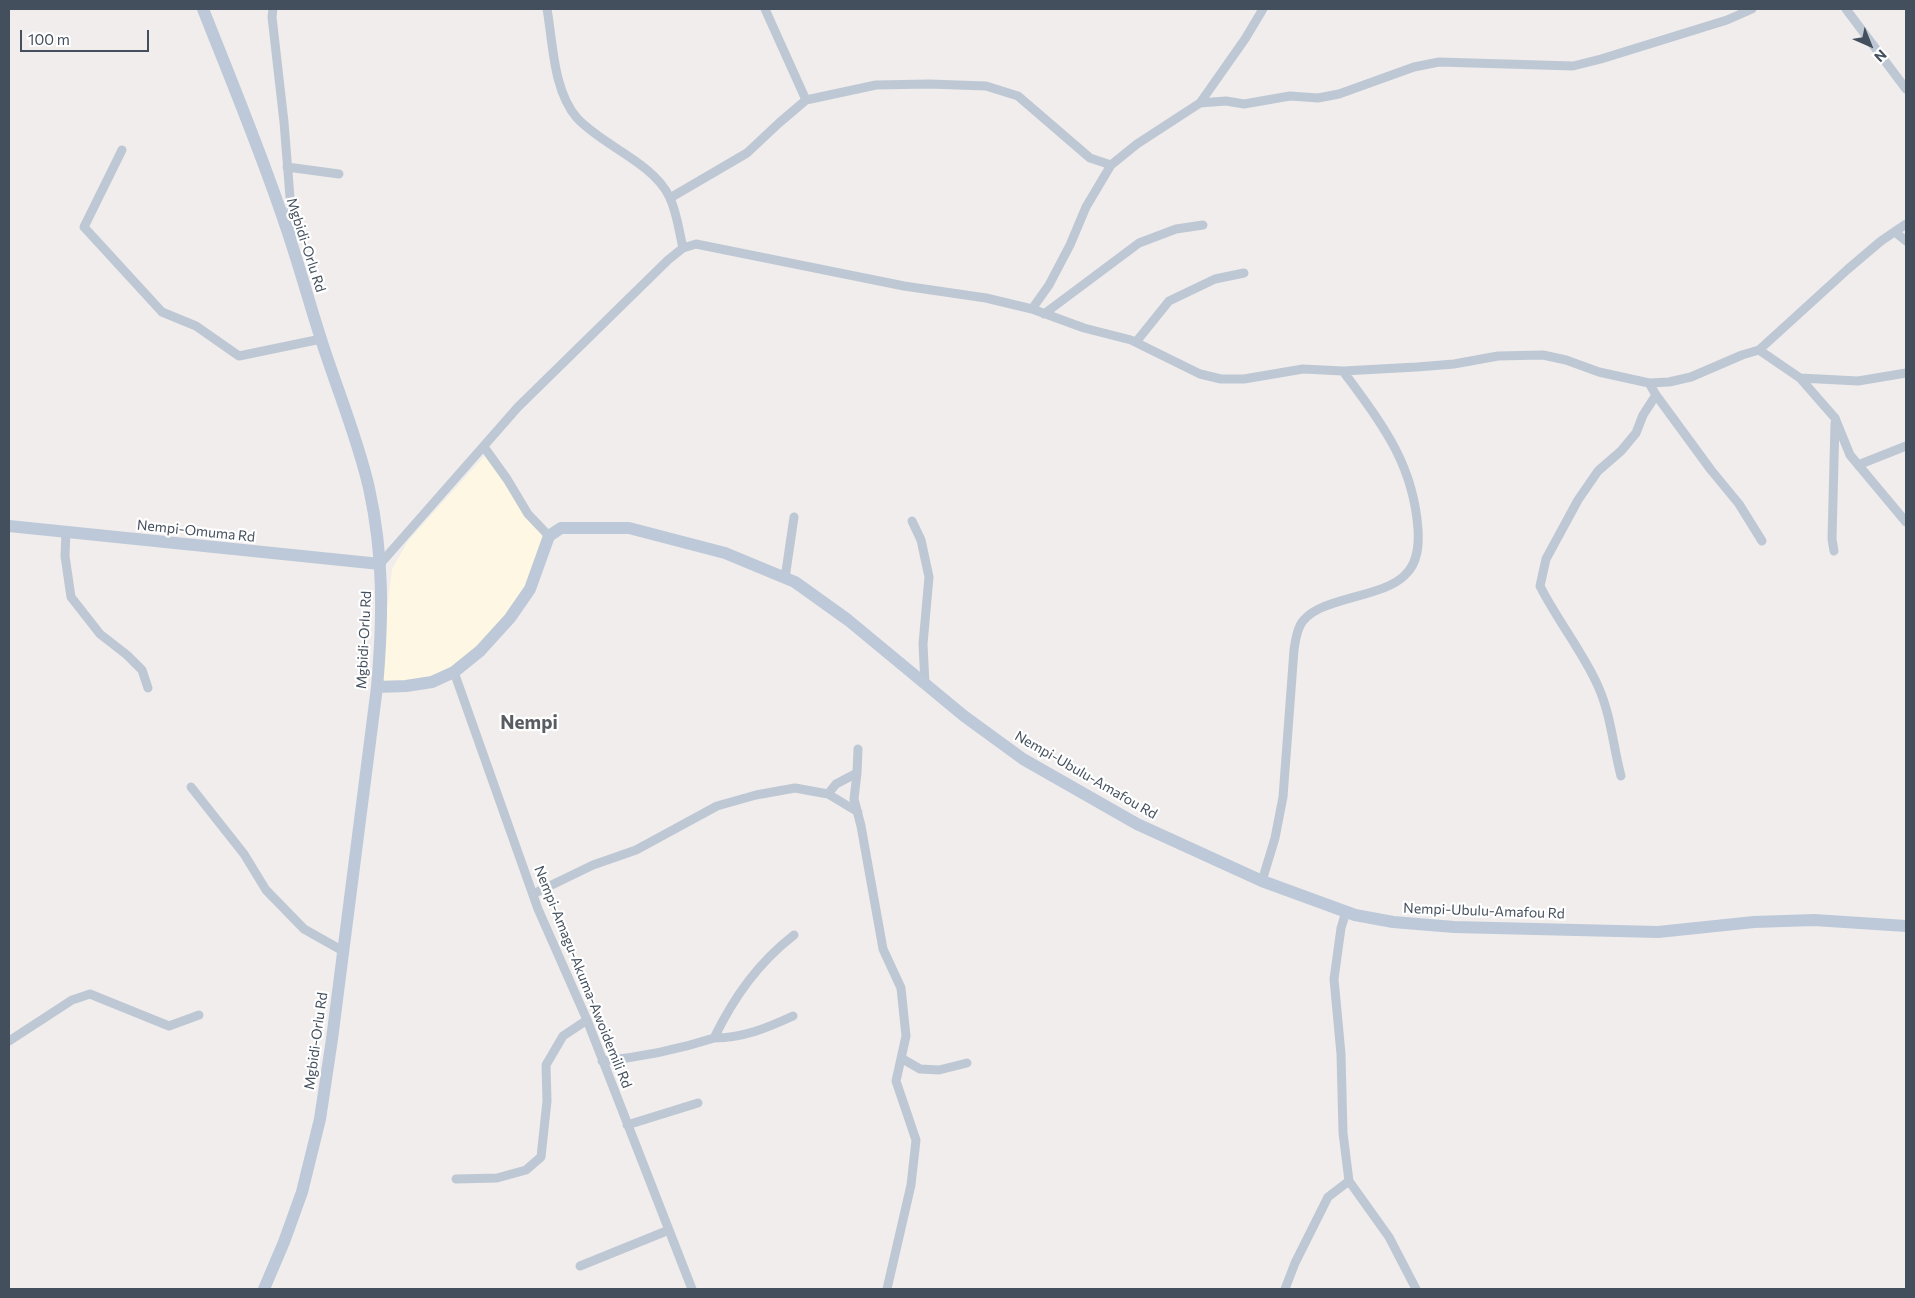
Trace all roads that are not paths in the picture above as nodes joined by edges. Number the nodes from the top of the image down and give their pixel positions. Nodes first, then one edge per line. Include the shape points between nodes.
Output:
1 (203, 9) edge
2 (273, 9) edge
3 (547, 9) edge
4 (765, 9) edge
5 (1263, 9) edge
6 (1752, 9) edge
7 (1846, 9) edge
8 (1906, 89) edge
9 (806, 100) junction
10 (1200, 102) junction
11 (122, 150) dead end
12 (1111, 165) junction
13 (288, 167) junction
14 (339, 174) dead end
15 (670, 198) junction
16 (1906, 224) edge
17 (1203, 225) dead end
18 (1895, 232) junction
19 (1906, 242) edge
20 (683, 248) junction
21 (294, 250) junction
22 (1244, 273) dead end
23 (1032, 309) junction
24 (1044, 314) junction
25 (321, 339) junction
26 (1136, 342) junction
27 (1759, 350) junction
28 (1342, 371) junction
29 (1906, 373) edge
30 (1800, 378) junction
31 (1649, 383) junction
32 (1656, 395) junction
33 (1835, 418) junction
34 (1906, 446) edge
35 (484, 447) junction
36 (1858, 465) junction
37 (794, 517) dead end
38 (912, 521) dead end
39 (1906, 522) edge
40 (9, 526) edge
41 (66, 532) junction
42 (549, 536) junction
43 (1762, 541) dead end
44 (1834, 551) dead end
45 (380, 564) junction
46 (785, 578) junction
47 (454, 672) junction
48 (926, 684) junction
49 (377, 687) junction
50 (148, 688) dead end
51 (858, 749) dead end
52 (858, 774) junction
53 (1621, 776) dead end
54 (191, 787) dead end
55 (828, 794) junction
56 (858, 812) junction
57 (1262, 881) junction
58 (533, 894) junction
59 (1346, 912) junction
60 (1906, 926) edge
61 (794, 934) dead end
62 (344, 951) junction
63 (199, 1015) dead end
64 (793, 1016) dead end
65 (587, 1020) junction
66 (714, 1038) junction
67 (9, 1041) edge
68 (901, 1058) junction
69 (602, 1061) junction
70 (967, 1063) dead end
71 (698, 1103) dead end
72 (627, 1125) junction
73 (456, 1179) dead end
74 (1349, 1181) junction
75 (669, 1230) junction
76 (580, 1266) dead end
77 (689, 1288) edge
78 (264, 1289) edge
79 (887, 1289) edge
80 (1285, 1289) edge
81 (1416, 1289) edge

1 - 21 street, Mgbidi-Orlu Rd
2 - 13 street
3 - 15 street via 556,69 565,99 576,117 603,141 650,172
4 - 9 street
5 - 10 street
6 - 10 street via 1601,60 1572,66 1439,62 1318,98 1290,96 1244,104
7 - 8 street
9 - 12 street via 876,85 986,86 1018,96 1090,158
9 - 15 street via 747,153
10 - 12 street
11 - 25 street via 84,227 162,312 196,326 239,356
12 - 23 street via 1086,207 1049,285
13 - 14 street
13 - 21 street
15 - 20 street
16 - 18 street
17 - 24 street via 1176,229 1140,243
18 - 19 street
18 - 27 street via 1848,269
20 - 23 street via 696,244 730,249
20 - 35 street via 518,407
21 - 25 street, Mgbidi-Orlu Rd
22 - 26 street via 1215,279 1169,301
23 - 24 street
24 - 26 street
25 - 45 street, Mgbidi-Orlu Rd via 354,435 368,488
26 - 28 street via 1200,374 1221,379 1244,379 1303,369
27 - 30 street
27 - 31 street via 1691,377
28 - 31 street via 1426,366 1498,356 1543,355
28 - 57 street via 1396,448 1409,480 1419,542 1416,558 1406,575 1387,587 1321,608 1299,627 1294,650 1283,797 1276,838
29 - 30 street via 1858,381
30 - 33 street
31 - 32 street
32 - 43 street via 1739,504
32 - 53 street via 1636,433 1598,471 1578,500 1546,559 1540,586 1598,686 1609,718
33 - 36 street via 1850,455
33 - 44 street
34 - 36 street
35 - 42 street via 528,514
35 - 45 street
36 - 39 street
37 - 46 street
38 - 48 street via 921,540 929,577 923,644
40 - 41 street, Nempi-Omuma Rd
41 - 45 street, Nempi-Omuma Rd
41 - 50 street via 65,556 71,597 100,634 142,670
42 - 46 street, Nempi-Ubulu-Amafou Rd via 561,528 629,528 725,553
42 - 47 street via 530,588 519,606 480,651
45 - 49 street, Mgbidi-Orlu Rd via 382,631
46 - 48 street, Nempi-Ubulu-Amafou Rd via 823,601
47 - 49 street via 432,682
47 - 58 street, Nempi-Amagu-Akuma-Awoidemili Rd
48 - 57 street, Nempi-Ubulu-Amafou Rd via 1024,759 1063,782 1137,824
49 - 62 street, Mgbidi-Orlu Rd
51 - 52 street
52 - 55 street via 836,784
52 - 56 street via 854,799
54 - 62 street via 244,854 266,890 304,929
55 - 56 street
55 - 58 street via 795,788 717,806 636,850 593,865
56 - 68 street via 883,949 901,988 906,1036
57 - 59 street, Nempi-Ubulu-Amafou Rd
58 - 65 street, Nempi-Amagu-Akuma-Awoidemili Rd
59 - 60 street, Nempi-Ubulu-Amafou Rd via 1393,922 1454,927 1658,932 1754,922 1814,920
59 - 74 street via 1334,979
61 - 66 street via 754,974 729,1007
62 - 78 street, Mgbidi-Orlu Rd via 320,1119 302,1192
63 - 67 street via 169,1026 90,994 72,1000
64 - 66 street via 762,1031
65 - 69 street, Nempi-Amagu-Akuma-Awoidemili Rd
65 - 73 street via 563,1036 546,1065 547,1101 541,1157 526,1170 497,1178
66 - 69 street via 641,1057
68 - 70 street via 920,1069 938,1070
68 - 79 street via 896,1081 916,1140 911,1185
69 - 72 street, Nempi-Amagu-Akuma-Awoidemili Rd
71 - 72 street
72 - 75 street, Nempi-Amagu-Akuma-Awoidemili Rd
74 - 80 street via 1328,1198
74 - 81 street via 1389,1236
75 - 76 street
75 - 77 street, Nempi-Amagu-Akuma-Awoidemili Rd

